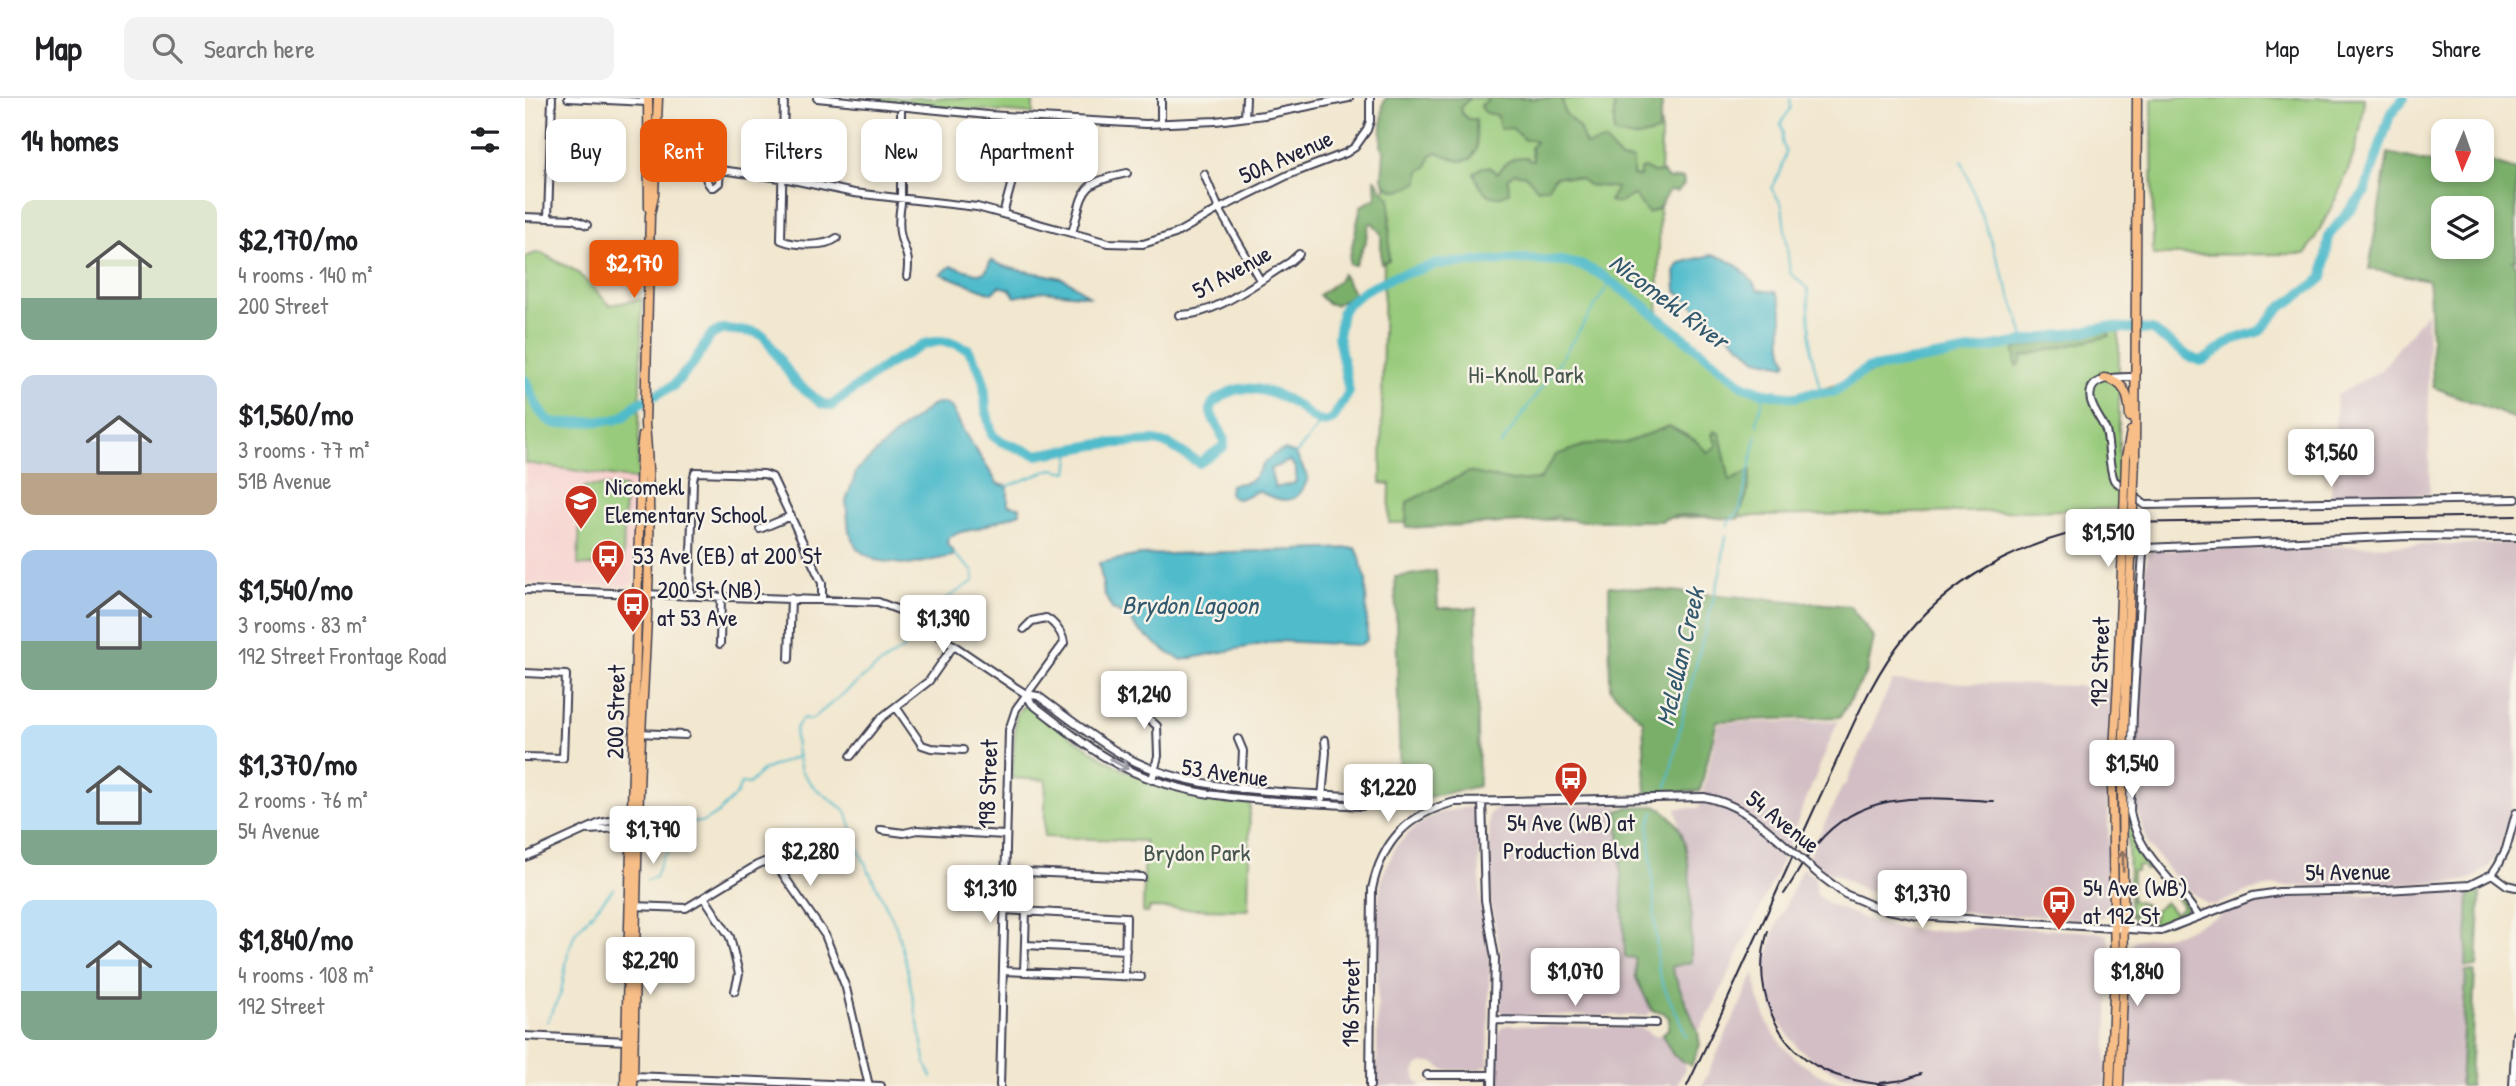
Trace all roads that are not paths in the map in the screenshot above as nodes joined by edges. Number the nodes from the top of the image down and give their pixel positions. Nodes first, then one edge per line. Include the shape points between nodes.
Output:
1 (552, 98) edge
2 (568, 98) edge
3 (658, 98) edge
4 (784, 98) edge
5 (817, 98) edge
6 (1161, 98) edge
7 (1246, 98) edge
8 (1349, 98) edge
9 (1370, 98) edge
10 (2137, 98) edge
11 (647, 100) edge
12 (901, 108) junction
13 (1245, 117) junction
14 (652, 119) edge
15 (657, 119) edge
16 (783, 119) edge
17 (1161, 124) junction
18 (1127, 173) dead end
19 (1204, 174) dead end
20 (655, 182) edge
21 (781, 182) edge
22 (804, 182) edge
23 (1012, 182) edge
24 (901, 198) junction
25 (1219, 209) junction
26 (1003, 214) junction
27 (650, 215) junction
28 (525, 217) edge
29 (548, 218) junction
30 (587, 225) dead end
31 (1072, 233) junction
32 (837, 238) dead end
33 (1299, 254) dead end
34 (907, 276) dead end
35 (1260, 280) junction
36 (1179, 315) dead end
37 (2136, 376) junction
38 (2104, 378) junction
39 (2134, 407) junction
40 (645, 420) junction
41 (2129, 438) junction
42 (2130, 458) junction
43 (2516, 499) edge
44 (791, 516) junction
45 (760, 529) dead end
46 (2516, 537) edge
47 (525, 590) edge
48 (638, 594) junction
49 (649, 595) junction
50 (690, 596) junction
51 (721, 597) junction
52 (791, 598) junction
53 (822, 599) junction
54 (1024, 629) dead end
55 (720, 644) dead end
56 (954, 645) junction
57 (789, 659) dead end
58 (525, 673) edge
59 (2122, 682) junction
60 (1026, 694) junction
61 (1127, 699) dead end
62 (896, 707) junction
63 (638, 733) junction
64 (685, 735) dead end
65 (1238, 739) dead end
66 (1325, 740) dead end
67 (963, 750) dead end
68 (852, 756) dead end
69 (525, 757) edge
70 (1155, 769) junction
71 (1152, 780) junction
72 (2112, 785) junction
73 (1241, 788) junction
74 (1323, 794) junction
75 (1240, 797) junction
76 (1363, 797) dead end
77 (1482, 801) junction
78 (1325, 803) junction
79 (1362, 806) dead end
80 (2516, 813) edge
81 (635, 825) junction
82 (881, 830) dead end
83 (2123, 832) junction
84 (1005, 835) junction
85 (525, 857) edge
86 (1005, 871) junction
87 (2491, 874) junction
88 (1142, 877) dead end
89 (2516, 887) edge
90 (704, 897) junction
91 (634, 907) junction
92 (1004, 911) junction
93 (1026, 911) junction
94 (2198, 916) junction
95 (1371, 920) joint
96 (2119, 928) junction
97 (1025, 945) junction
98 (1126, 950) junction
99 (1003, 971) junction
100 (1024, 972) junction
101 (1125, 976) junction
102 (1141, 977) dead end
103 (734, 991) dead end
104 (1494, 1020) junction
105 (1656, 1023) dead end
106 (2516, 1034) edge
107 (525, 1036) edge
108 (627, 1041) junction
109 (2515, 1065) edge
110 (1427, 1075) dead end
111 (1492, 1075) junction
112 (633, 1076) junction
113 (625, 1086) edge
114 (633, 1086) edge
115 (869, 1086) edge
116 (881, 1086) edge
117 (1000, 1086) edge
118 (1370, 1086) edge
119 (1492, 1086) edge
120 (2110, 1086) edge
121 (2119, 1086) edge
122 (2513, 1086) edge

1 - 29 street
2 - 11 street
3 - 15 main road, 200 Street
4 - 16 street
5 - 12 street
6 - 17 street
7 - 13 street
8 - 13 street
9 - 25 street, 50A Avenue via 1370,121 1355,147 1286,172
10 - 37 main road, 192 Street
11 - 14 main road
11 - 27 main road, 200 Street
12 - 17 street
12 - 24 street
13 - 17 street
18 - 31 street via 1090,184
19 - 25 street
20 - 27 main road, 200 Street
21 - 32 street via 781,240 823,244
22 - 24 street, 50A Avenue
23 - 26 street
24 - 26 street, 50A Avenue
24 - 34 street via 898,217 909,261
25 - 31 street, 50A Avenue via 1150,243 1117,244
25 - 35 street
26 - 31 street, 50A Avenue
27 - 40 main road, 200 Street
28 - 29 street
29 - 30 street
33 - 35 street, 51 Avenue
35 - 36 street, 51 Avenue via 1204,312
37 - 38 street
37 - 39 main road, 192 Street
38 - 41 main road via 2124,387
38 - 43 street via 2094,385 2091,395 2106,431 2113,476 2145,506
39 - 41 main road, 192 Street
39 - 42 main road, 192 Street
40 - 48 main road, 200 Street
40 - 49 main road, 200 Street
41 - 42 main road, 192 Street
42 - 59 main road, 192 Street, bridge
44 - 45 street
44 - 50 street via 774,479 764,474 695,472
44 - 53 street via 822,583
46 - 94 street via 2409,536 2148,546 2143,552 2130,812 2143,848
47 - 48 street, 53 Avenue
48 - 49 street, 53 Avenue
48 - 63 main road, 200 Street
49 - 50 street, 53 Avenue
49 - 63 main road, 200 Street
50 - 51 street, 53 Avenue
51 - 52 street, 53 Avenue
51 - 55 street
52 - 53 street, 53 Avenue
52 - 57 street
53 - 56 street, 53 Avenue via 892,606
54 - 60 street, 198 Street via 1032,621 1046,618 1064,640 1062,649
56 - 60 street, 53 Avenue
56 - 62 street via 929,681
58 - 69 street via 566,675 563,758
59 - 72 main road, 192 Street
59 - 83 main road, 192 Street
60 - 70 street, 53 Avenue via 1038,696 1097,740
60 -> 71 street, 53 Avenue via 1092,748
60 - 84 street, 198 Street via 1013,713 1009,730
61 - 70 street via 1157,726
62 - 67 street via 922,745
62 - 68 street via 878,721
63 - 64 street
63 - 81 main road, 200 Street
65 - 73 street via 1243,751
66 - 74 street
70 - 71 street
70 - 73 street, 53 Avenue
71 - 75 street, 53 Avenue
72 - 83 main road
72 - 96 main road, 192 Street
73 - 74 street, 53 Avenue
73 - 75 street
74 - 76 street, 53 Avenue
74 - 78 street
75 - 78 street, 53 Avenue
77 - 95 street, 54 Avenue via 1455,802 1422,813 1395,836 1374,879
77 - 96 street, 54 Avenue, bridge via 1720,800 1747,812 1845,894 1878,908 1909,915
77 - 104 street via 1485,900 1495,958
78 - 79 street, 53 Avenue
80 - 87 street via 2502,858
81 - 85 street via 610,821
81 - 91 main road, 200 Street
82 - 84 street
96 -> 83 main road, 192 Street
84 - 86 street, 198 Street
86 - 88 street
86 - 92 street, 198 Street
87 - 89 street
87 - 94 street, 54 Avenue via 2461,887 2253,895
90 - 91 street via 682,909
90 - 103 street via 730,937 739,974
90 - 115 street via 764,862 778,866 825,935 846,988
91 - 108 main road, 200 Street
91 - 112 main road, 200 Street
92 - 93 street
92 - 99 street, 198 Street
93 - 97 street
93 - 98 street via 1126,917
94 - 96 street, 54 Avenue via 2161,932
95 - 118 street, 196 Street
96 - 120 main road, 192 Street
96 - 121 main road, 192 Street via 2125,972
97 - 98 street
97 - 100 street
98 - 101 street
99 - 100 street
99 - 117 street, 198 Street
100 - 101 street
101 - 102 street
104 - 105 street
104 - 111 street
106 - 109 street
107 - 108 street
108 - 113 main road, 200 Street
109 - 122 street
110 - 111 street
111 - 119 street
112 - 114 main road, 200 Street
112 - 115 street
115 - 116 street

